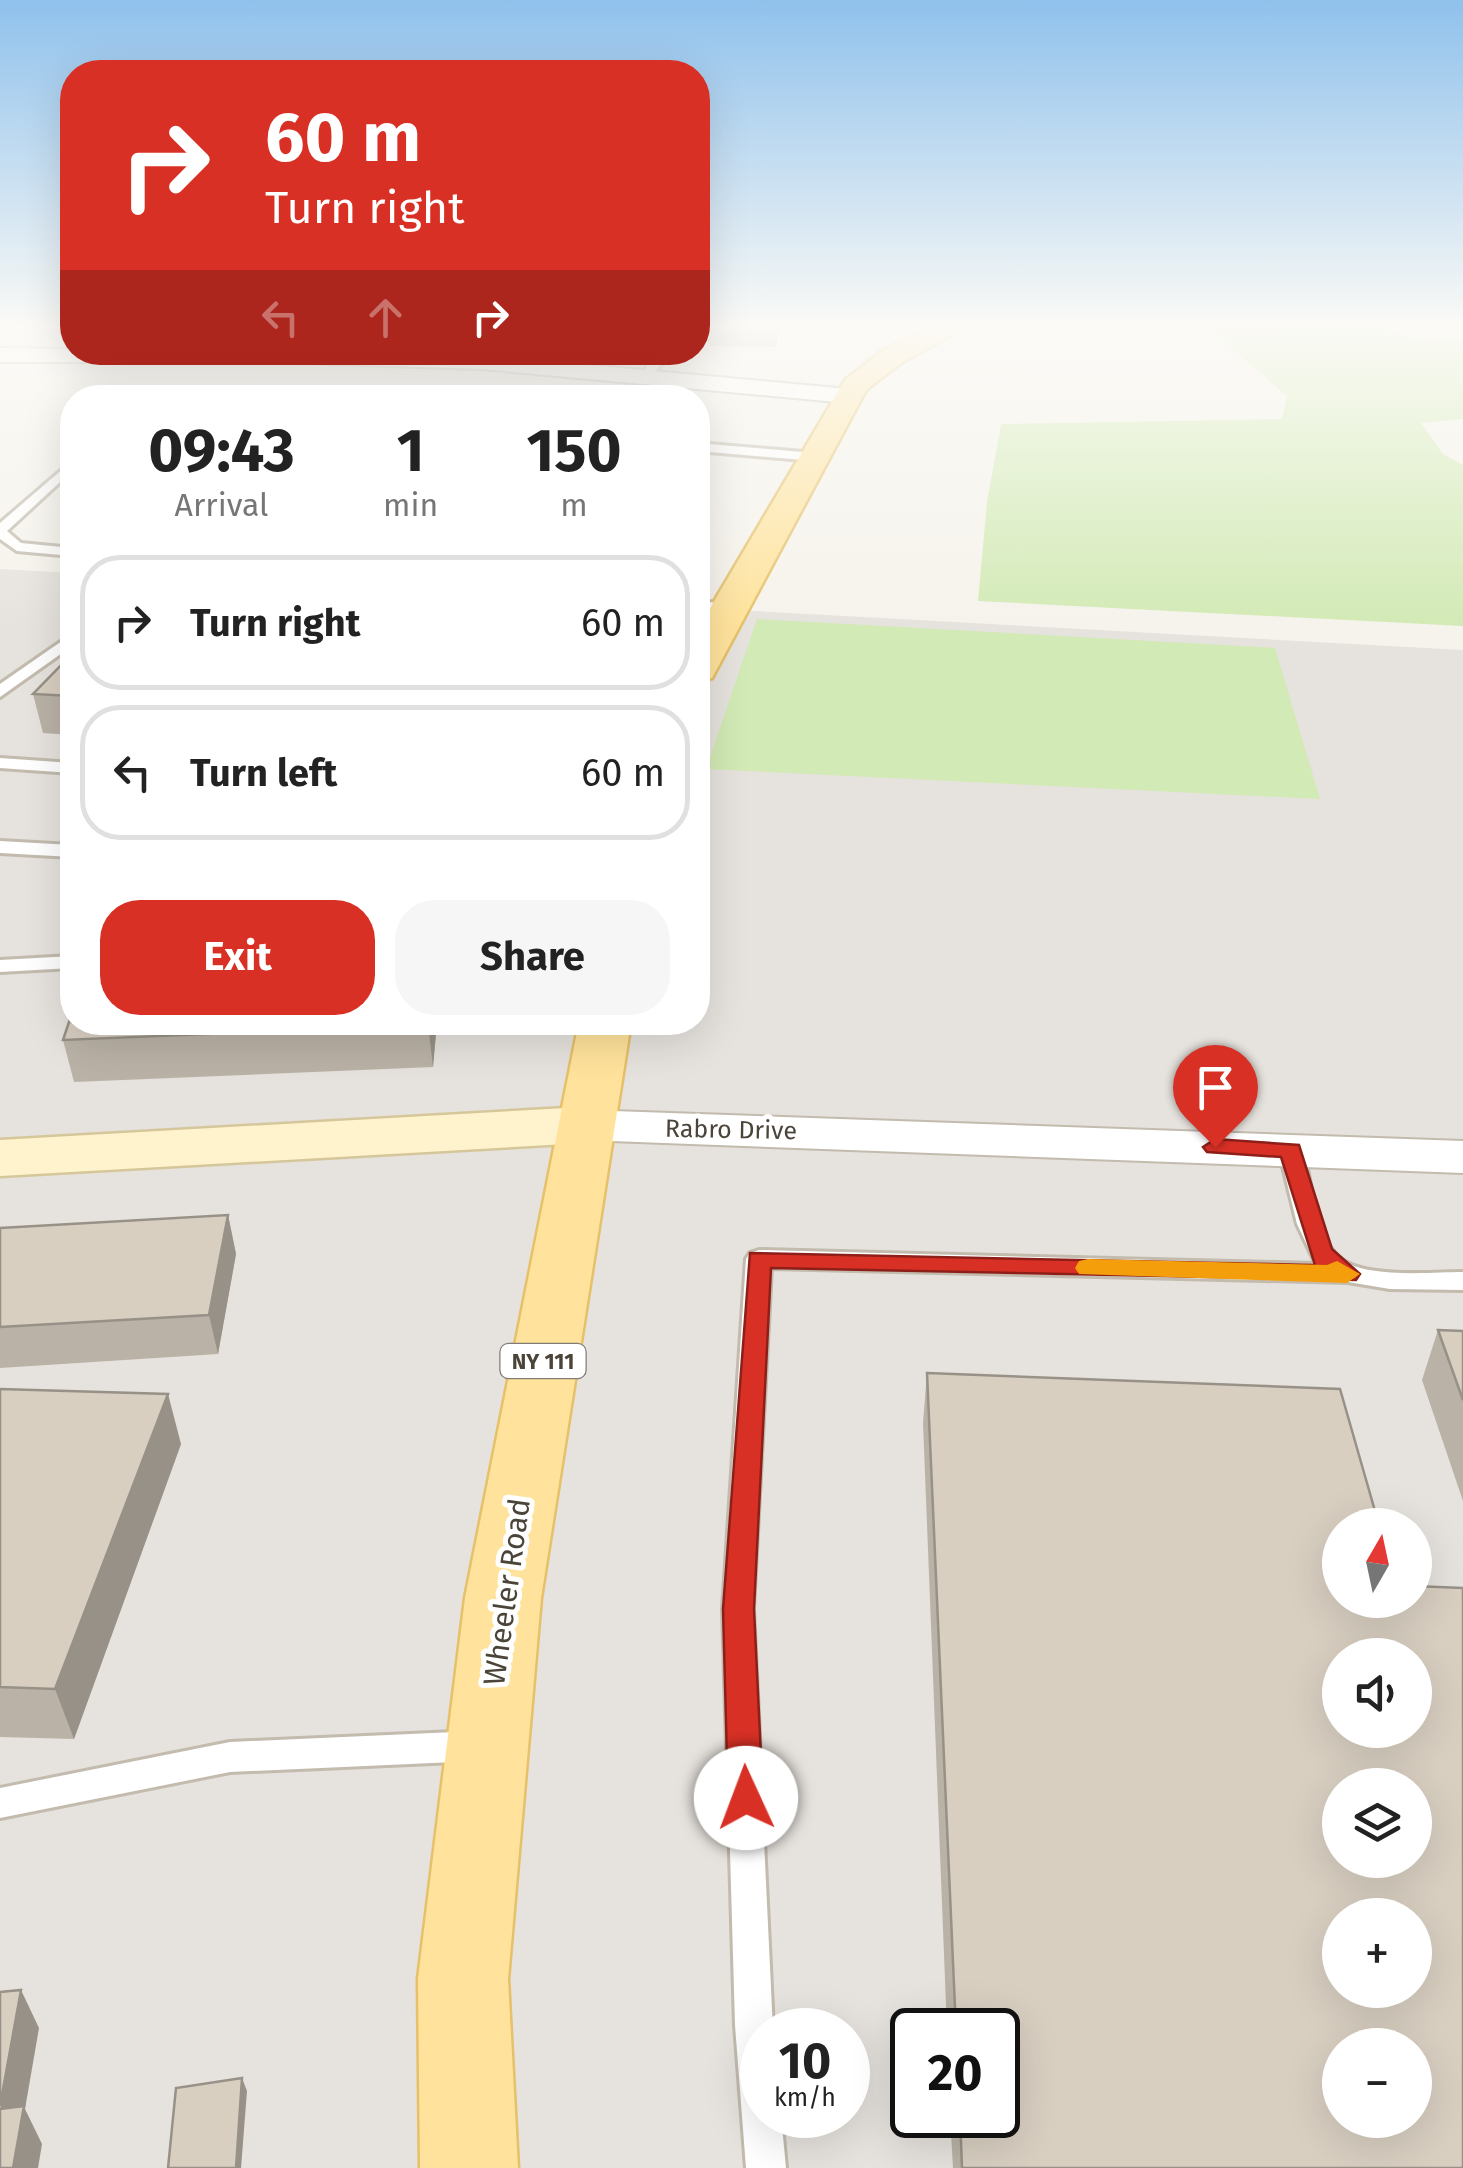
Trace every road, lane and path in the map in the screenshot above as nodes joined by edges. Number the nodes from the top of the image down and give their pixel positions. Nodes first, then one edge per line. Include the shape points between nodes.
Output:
1 (833, 424) edge
2 (710, 449) edge
3 (815, 457) junction
4 (60, 476) edge
5 (0, 503) edge
6 (27, 506) junction
7 (0, 531) edge
8 (60, 551) edge
9 (713, 606) edge
10 (60, 648) edge
11 (0, 692) edge
12 (0, 763) edge
13 (60, 767) edge
14 (0, 847) edge
15 (60, 850) edge
16 (60, 963) edge
17 (0, 966) edge
18 (602, 1035) edge
19 (584, 1125) junction
20 (1290, 1150) junction
21 (1463, 1157) edge
22 (0, 1158) edge
23 (1347, 1274) junction
24 (1463, 1281) edge
25 (486, 1746) junction
26 (0, 1803) edge
27 (469, 2168) edge
28 (766, 2168) edge

1 - 3 main road
2 - 3 lane
3 - 9 main road
4 - 6 lane
5 - 6 lane
6 - 7 lane
7 - 8 lane via 17,547
10 - 11 lane
12 - 13 lane
14 - 15 lane
16 - 17 lane
18 - 19 main road, Wheeler Road / NY 111
19 - 20 street, Rabro Drive
19 - 22 main road, Rabro Drive
19 - 25 main road, Wheeler Road / NY 111 via 503,1598
20 - 21 street, Rabro Drive
20 - 23 lane via 1324,1259
23 - 24 lane
23 - 28 lane via 759,1259 738,1609
25 - 26 lane via 230,1757
25 - 27 main road, Wheeler Road / NY 111 via 463,1979

